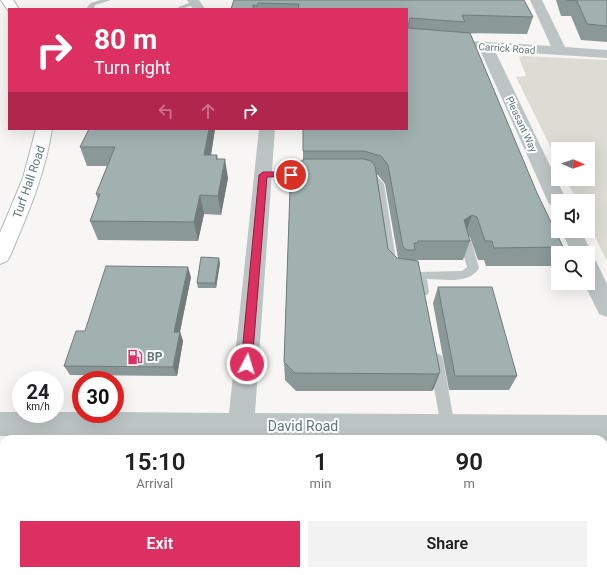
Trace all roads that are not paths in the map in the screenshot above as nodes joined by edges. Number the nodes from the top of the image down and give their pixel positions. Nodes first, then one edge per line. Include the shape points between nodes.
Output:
1 (108, 0) edge
2 (536, 0) edge
3 (196, 4) edge
4 (181, 7) dead end
5 (90, 8) edge
6 (408, 41) edge
7 (486, 46) junction
8 (560, 51) junction
9 (607, 54) edge
10 (44, 130) edge
11 (267, 130) edge
12 (263, 175) junction
13 (316, 175) edge
14 (354, 175) edge
15 (554, 194) edge
16 (465, 240) edge
17 (0, 256) edge
18 (409, 274) junction
19 (595, 282) edge
20 (426, 305) edge
21 (607, 308) edge
22 (433, 343) edge
23 (0, 424) edge
24 (448, 427) junction
25 (607, 428) edge
26 (240, 432) edge

1 - 5 lane via 93,4
2 - 8 street
3 - 4 lane
6 - 7 street, Carrick Road
7 - 8 street, Carrick Road
7 - 15 street, Pleasant Way
8 - 9 street, Carrick Road
10 - 17 main road, Turf Hall Road via 34,172
11 - 12 street
12 - 13 lane
12 - 26 street
14 - 18 lane via 368,176 380,184 391,265 394,272
16 - 18 lane via 473,268 466,275
18 - 20 lane
19 - 21 street
22 - 24 lane
23 - 26 street, David Road
24 - 25 street, David Road
24 - 26 street, David Road

